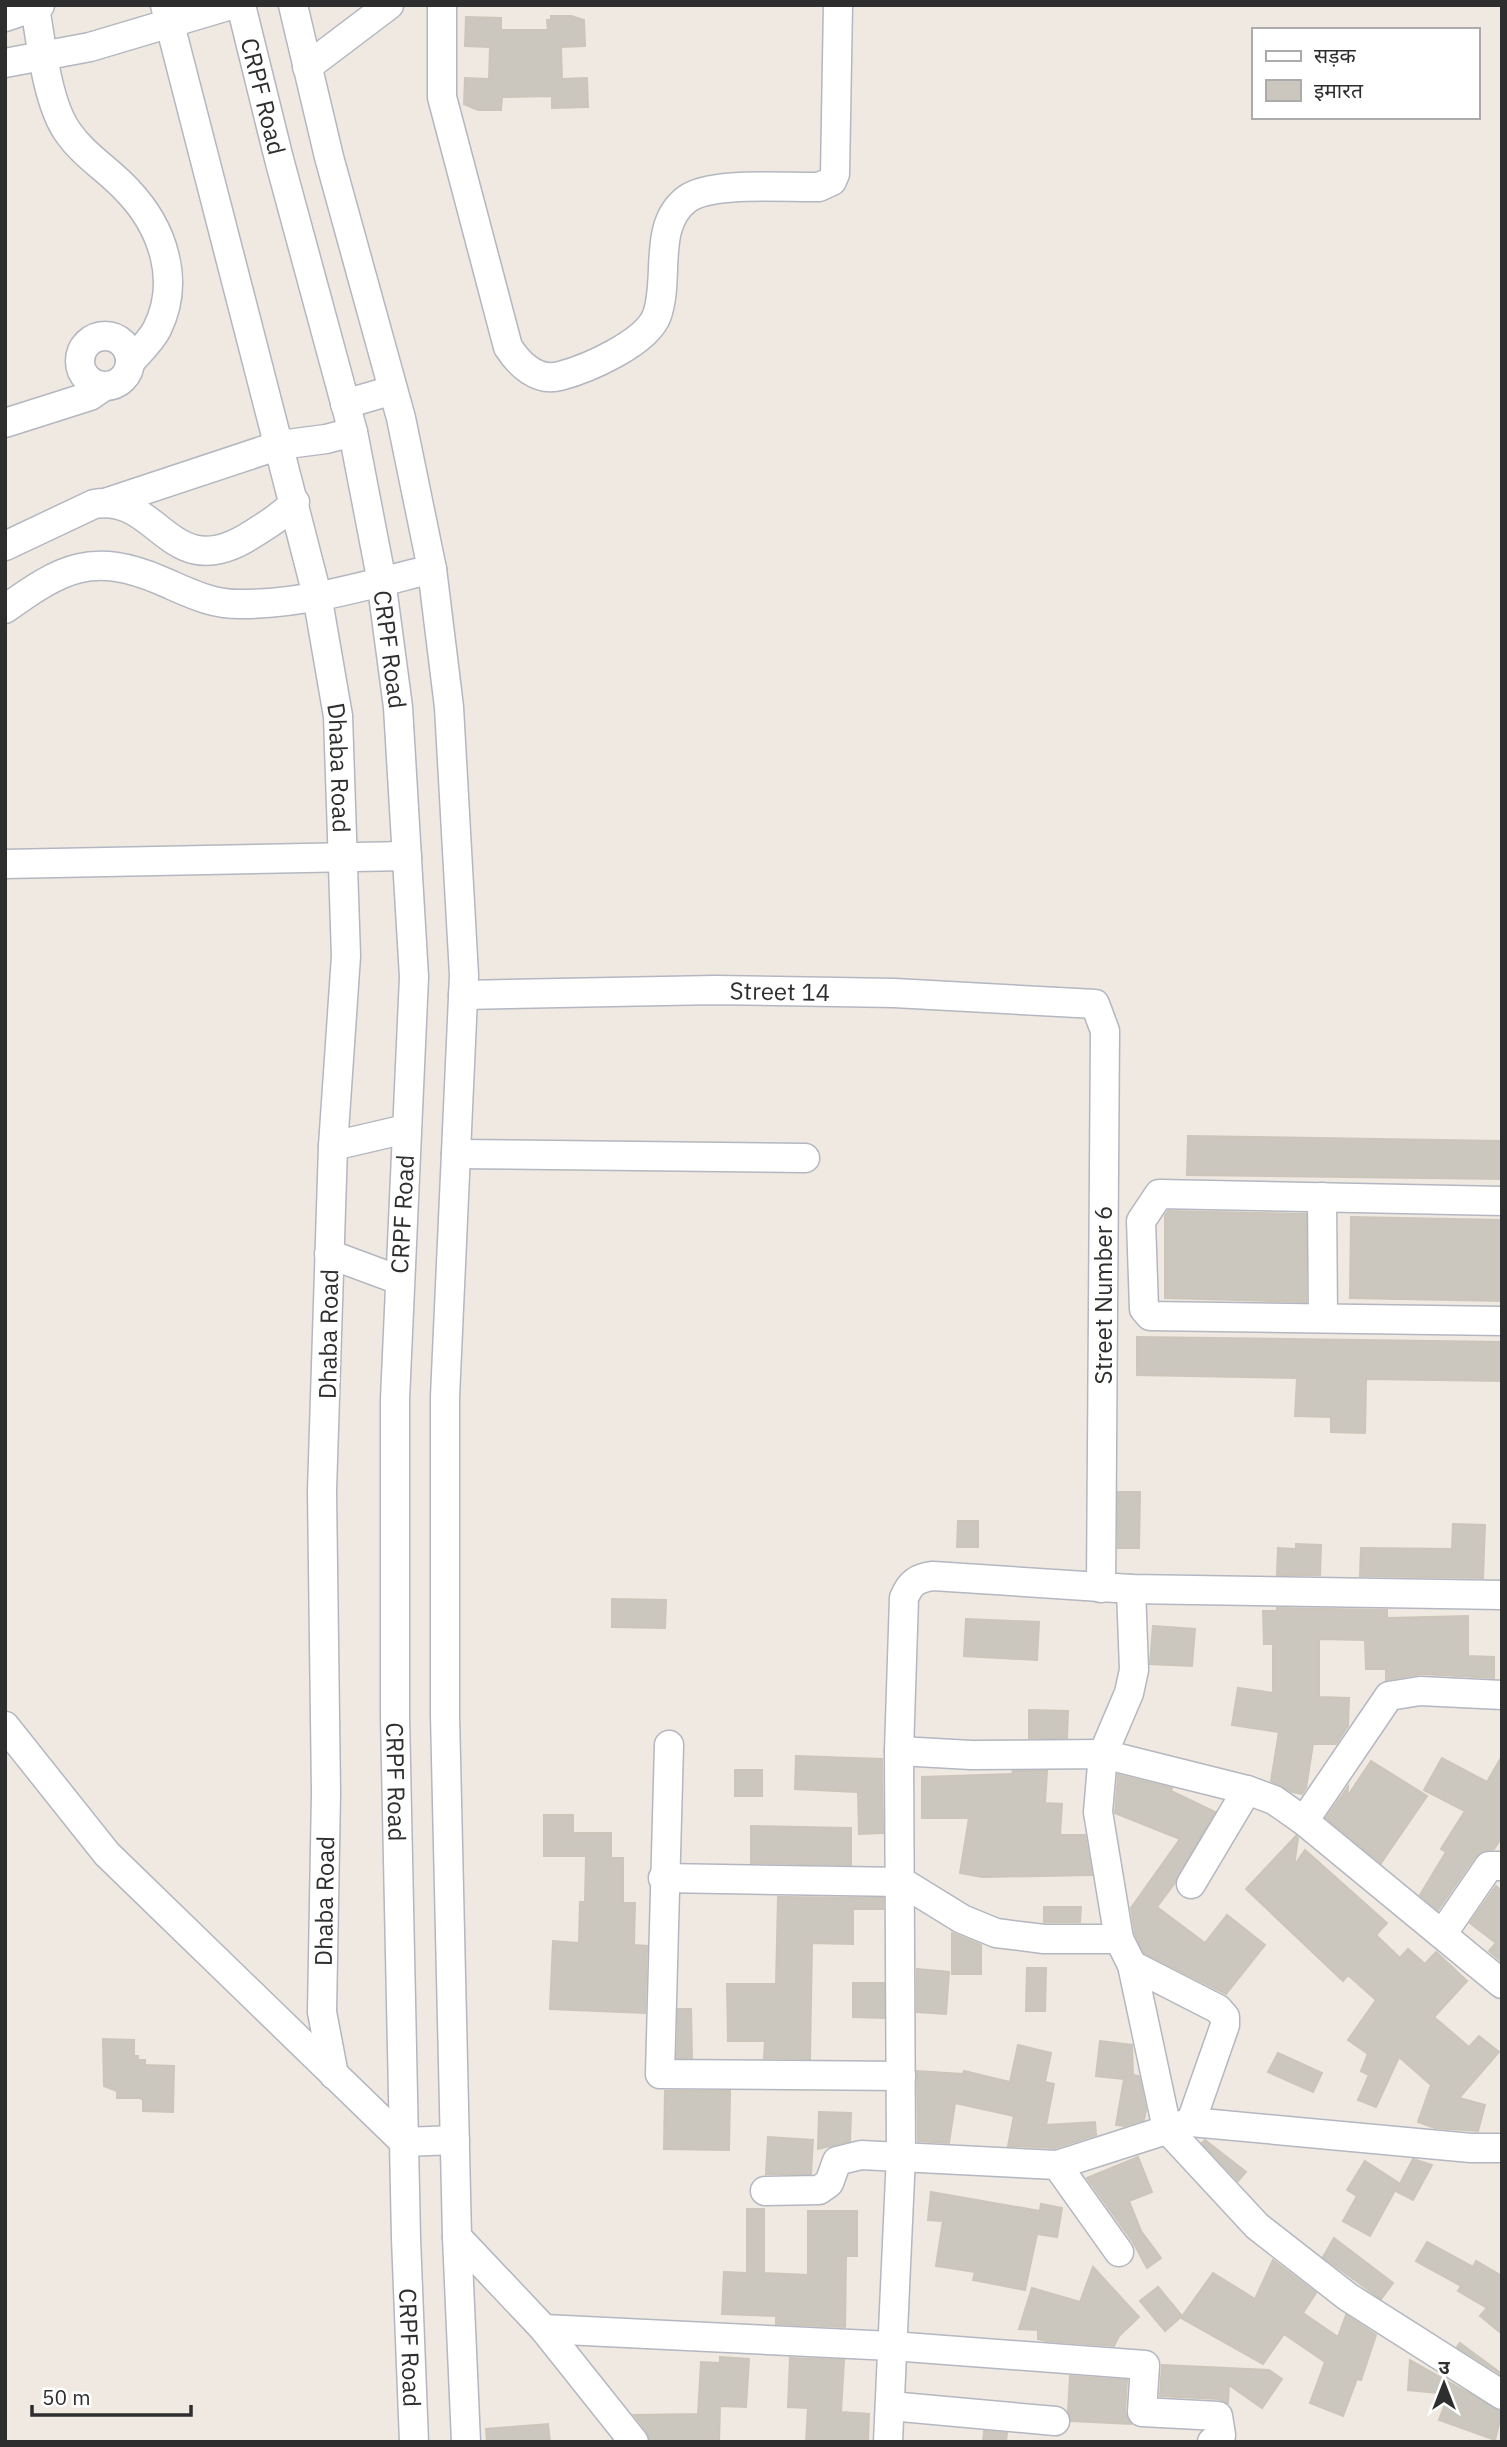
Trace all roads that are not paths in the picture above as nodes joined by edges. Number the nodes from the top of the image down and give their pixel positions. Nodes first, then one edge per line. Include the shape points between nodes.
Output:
1 (231, 5) edge
2 (242, 5) edge
3 (442, 5) edge
4 (838, 5) edge
5 (37, 6) edge
6 (380, 8) edge
7 (301, 9) edge
8 (167, 14) edge
9 (5, 17) edge
10 (44, 56) junction
11 (5, 63) edge
12 (307, 66) junction
13 (130, 362) junction
14 (103, 387) junction
15 (393, 390) junction
16 (345, 404) junction
17 (5, 423) edge
18 (353, 432) junction
19 (280, 445) junction
20 (108, 502) junction
21 (295, 502) junction
22 (5, 546) edge
23 (432, 569) junction
24 (382, 582) junction
25 (317, 595) junction
26 (5, 609) edge
27 (407, 856) junction
28 (344, 859) junction
29 (5, 864) edge
30 (463, 995) junction
31 (1095, 1004) joint
32 (406, 1129) junction
33 (332, 1146) junction
34 (456, 1154) junction
35 (805, 1158) dead end
36 (1322, 1198) junction
37 (1502, 1201) edge
38 (329, 1254) junction
39 (399, 1280) junction
40 (1323, 1318) junction
41 (1502, 1321) edge
42 (1101, 1588) junction
43 (1131, 1589) junction
44 (1502, 1595) edge
45 (1502, 1695) edge
46 (5, 1726) edge
47 (669, 1745) dead end
48 (899, 1751) junction
49 (1103, 1754) junction
50 (1247, 1790) junction
51 (1304, 1821) junction
52 (1502, 1866) edge
53 (663, 1878) junction
54 (902, 1881) junction
55 (1191, 1884) dead end
56 (1443, 1933) junction
57 (1119, 1938) junction
58 (1132, 1965) junction
59 (1502, 1984) edge
60 (334, 2075) junction
61 (901, 2076) junction
62 (1179, 2126) junction
63 (455, 2140) junction
64 (404, 2142) junction
65 (1502, 2148) edge
66 (901, 2155) junction
67 (1057, 2165) junction
68 (765, 2191) dead end
69 (457, 2237) junction
70 (1119, 2252) dead end
71 (544, 2329) junction
72 (892, 2346) junction
73 (1502, 2395) edge
74 (890, 2406) junction
75 (1055, 2421) dead end
76 (414, 2442) edge
77 (466, 2442) edge
78 (634, 2442) edge
79 (888, 2442) edge
80 (1212, 2442) edge

1 - 8 street
2 - 16 street, CRPF Road
3 - 4 street via 442,97 508,346 531,372 554,377 615,353 652,325 662,290 668,223 688,198 709,190 818,187 832,181
5 - 9 street
5 - 10 street
6 - 12 street
7 - 12 street
8 - 10 street via 90,47
8 - 19 street, Dhaba Road
10 - 11 street
10 - 13 street via 65,129 129,192 160,240 169,288 165,310 156,332
12 - 15 street
13 - 14 street via 119,383
13 - 14 street via 126,347 113,338 88,342 80,366 88,381
14 - 17 street via 90,396
15 - 16 street
15 - 23 street
16 - 18 street, CRPF Road
18 - 19 street
18 - 24 street, CRPF Road
19 - 20 street
19 - 21 street, Dhaba Road
20 - 21 street via 135,512 187,548 205,552 239,543 282,516
20 - 22 street via 94,504
21 - 25 street, Dhaba Road
23 - 24 street
23 - 30 street via 449,707
24 - 25 street
24 - 27 street, CRPF Road via 398,707
25 - 26 street via 242,605 208,601 130,570 93,566 61,572
25 - 28 street, Dhaba Road via 338,716
27 - 28 street
27 - 32 street, CRPF Road via 414,977
28 - 29 street
28 - 33 street, Dhaba Road via 346,956
30 - 31 street, Street 14 via 729,990
30 - 34 street
31 - 42 street, Street Number 6 via 1105,1031
32 - 33 street
32 - 39 street, CRPF Road
33 - 38 street, Dhaba Road
34 - 35 street
34 - 63 street via 445,1397 445,1715
36 - 37 street
36 - 40 street
36 - 40 street via 1159,1194 1141,1220 1139,1246 1143,1309 1150,1315
38 - 39 street
38 - 60 street, Dhaba Road via 322,1491 326,1793 322,2012
39 - 64 street, CRPF Road via 395,1717
40 - 41 street
42 - 43 street
42 - 48 street via 919,1578 904,1598
43 - 44 street
43 - 49 street via 1134,1670
45 - 51 street via 1420,1691 1389,1696
46 - 60 street via 107,1854
47 - 53 street
48 - 49 street
48 - 54 street
49 - 50 street
49 - 57 street via 1098,1812
50 - 51 street via 1273,1800
50 - 55 street
51 - 56 street
52 - 56 street via 1489,1866
53 - 54 street
53 - 61 street via 660,2074
54 - 57 street via 962,1919 996,1933
54 - 61 street
56 - 59 street
57 - 58 street
58 - 62 street
58 - 62 street via 1218,2009 1225,2017
60 - 64 street
61 - 66 street
62 - 65 street
62 - 67 street
62 - 73 street via 1257,2226 1348,2297
63 - 64 street
63 - 69 street
64 - 76 street, CRPF Road
66 - 67 street
66 - 68 street via 837,2161 829,2183 819,2190
66 - 72 street
67 - 70 street
69 - 71 street
69 - 77 street
71 - 72 street
71 - 78 street
72 - 74 street
72 - 80 street via 1145,2365 1142,2412 1218,2416 1221,2435
74 - 75 street
74 - 79 street

